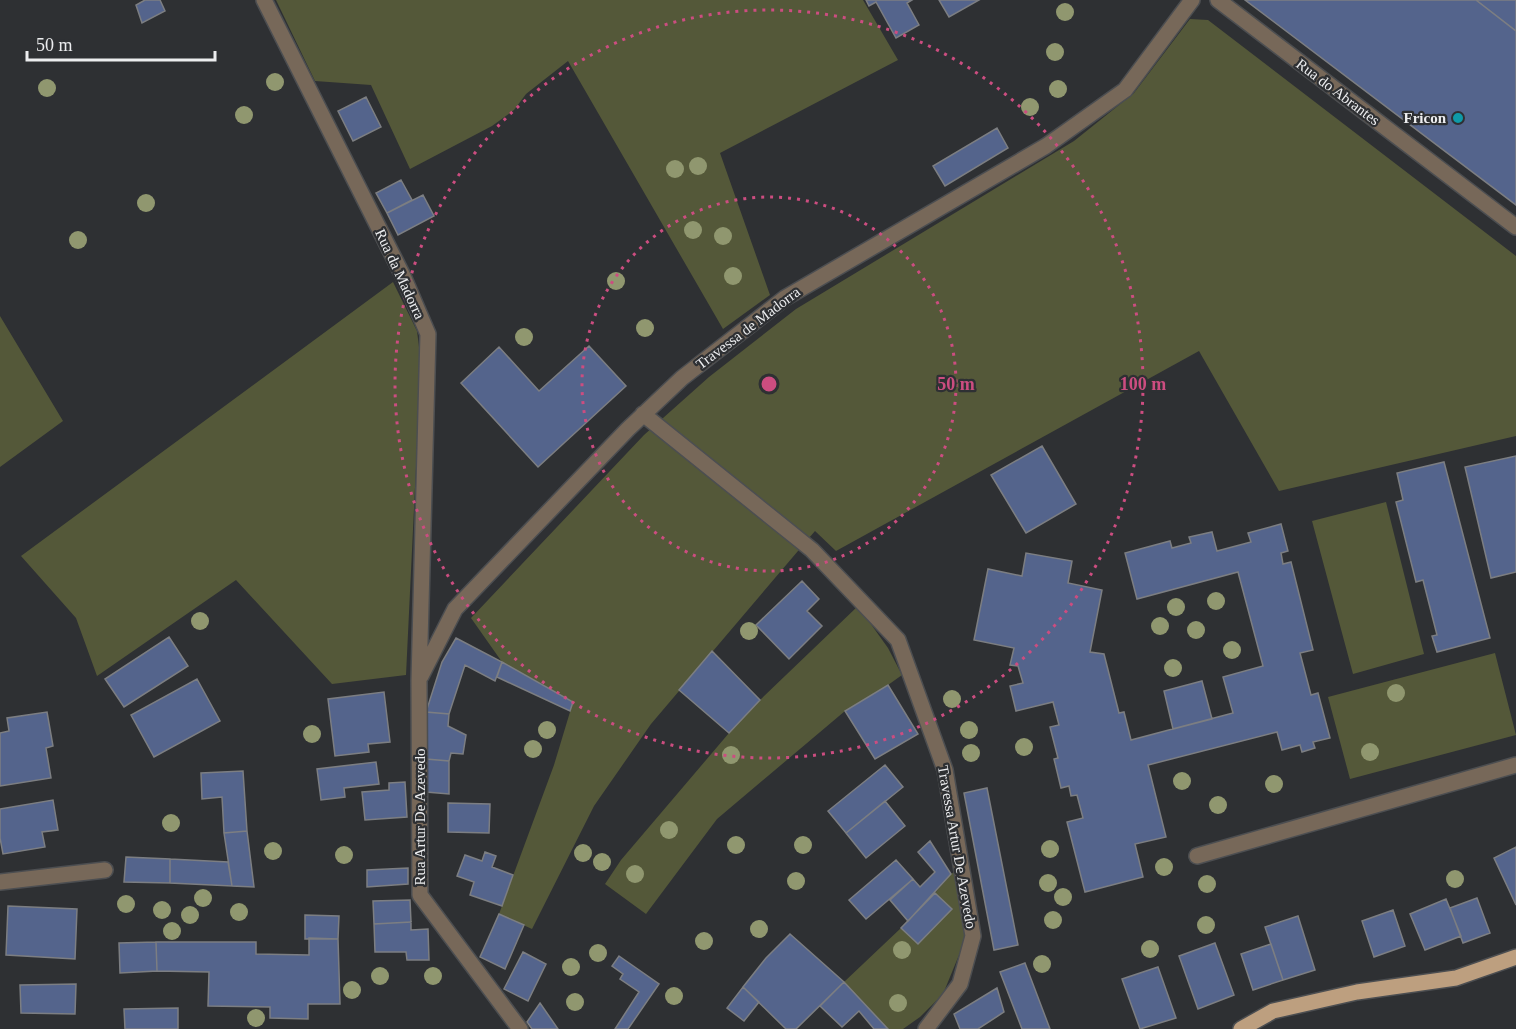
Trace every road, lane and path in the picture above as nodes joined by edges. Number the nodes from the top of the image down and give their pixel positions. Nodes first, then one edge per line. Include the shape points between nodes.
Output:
1 (264, 0) edge
2 (1192, 0) edge
3 (1218, 0) edge
4 (1516, 227) edge
5 (644, 414) junction
6 (419, 681) junction
7 (1516, 765) edge
8 (1197, 856) dead end
9 (105, 870) dead end
10 (0, 882) edge
11 (1516, 957) edge
12 (520, 1029) edge
13 (926, 1029) edge
14 (1241, 1029) edge

1 - 6 street, Rua da Madorra via 403,276 428,334
2 - 5 street, Travessa de Madorra via 1125,90 1046,146 785,298 682,378
3 - 4 street, Rua do Abrantes
5 - 6 street, Travessa de Madorra via 455,609
5 - 13 street, Travessa Artur De Azevedo via 812,550 898,640 945,770 973,936 960,984
6 - 12 street, Rua Artur De Azevedo via 420,895
7 - 8 street
9 - 10 street
11 - 14 main road via 1456,978 1357,992 1273,1011

